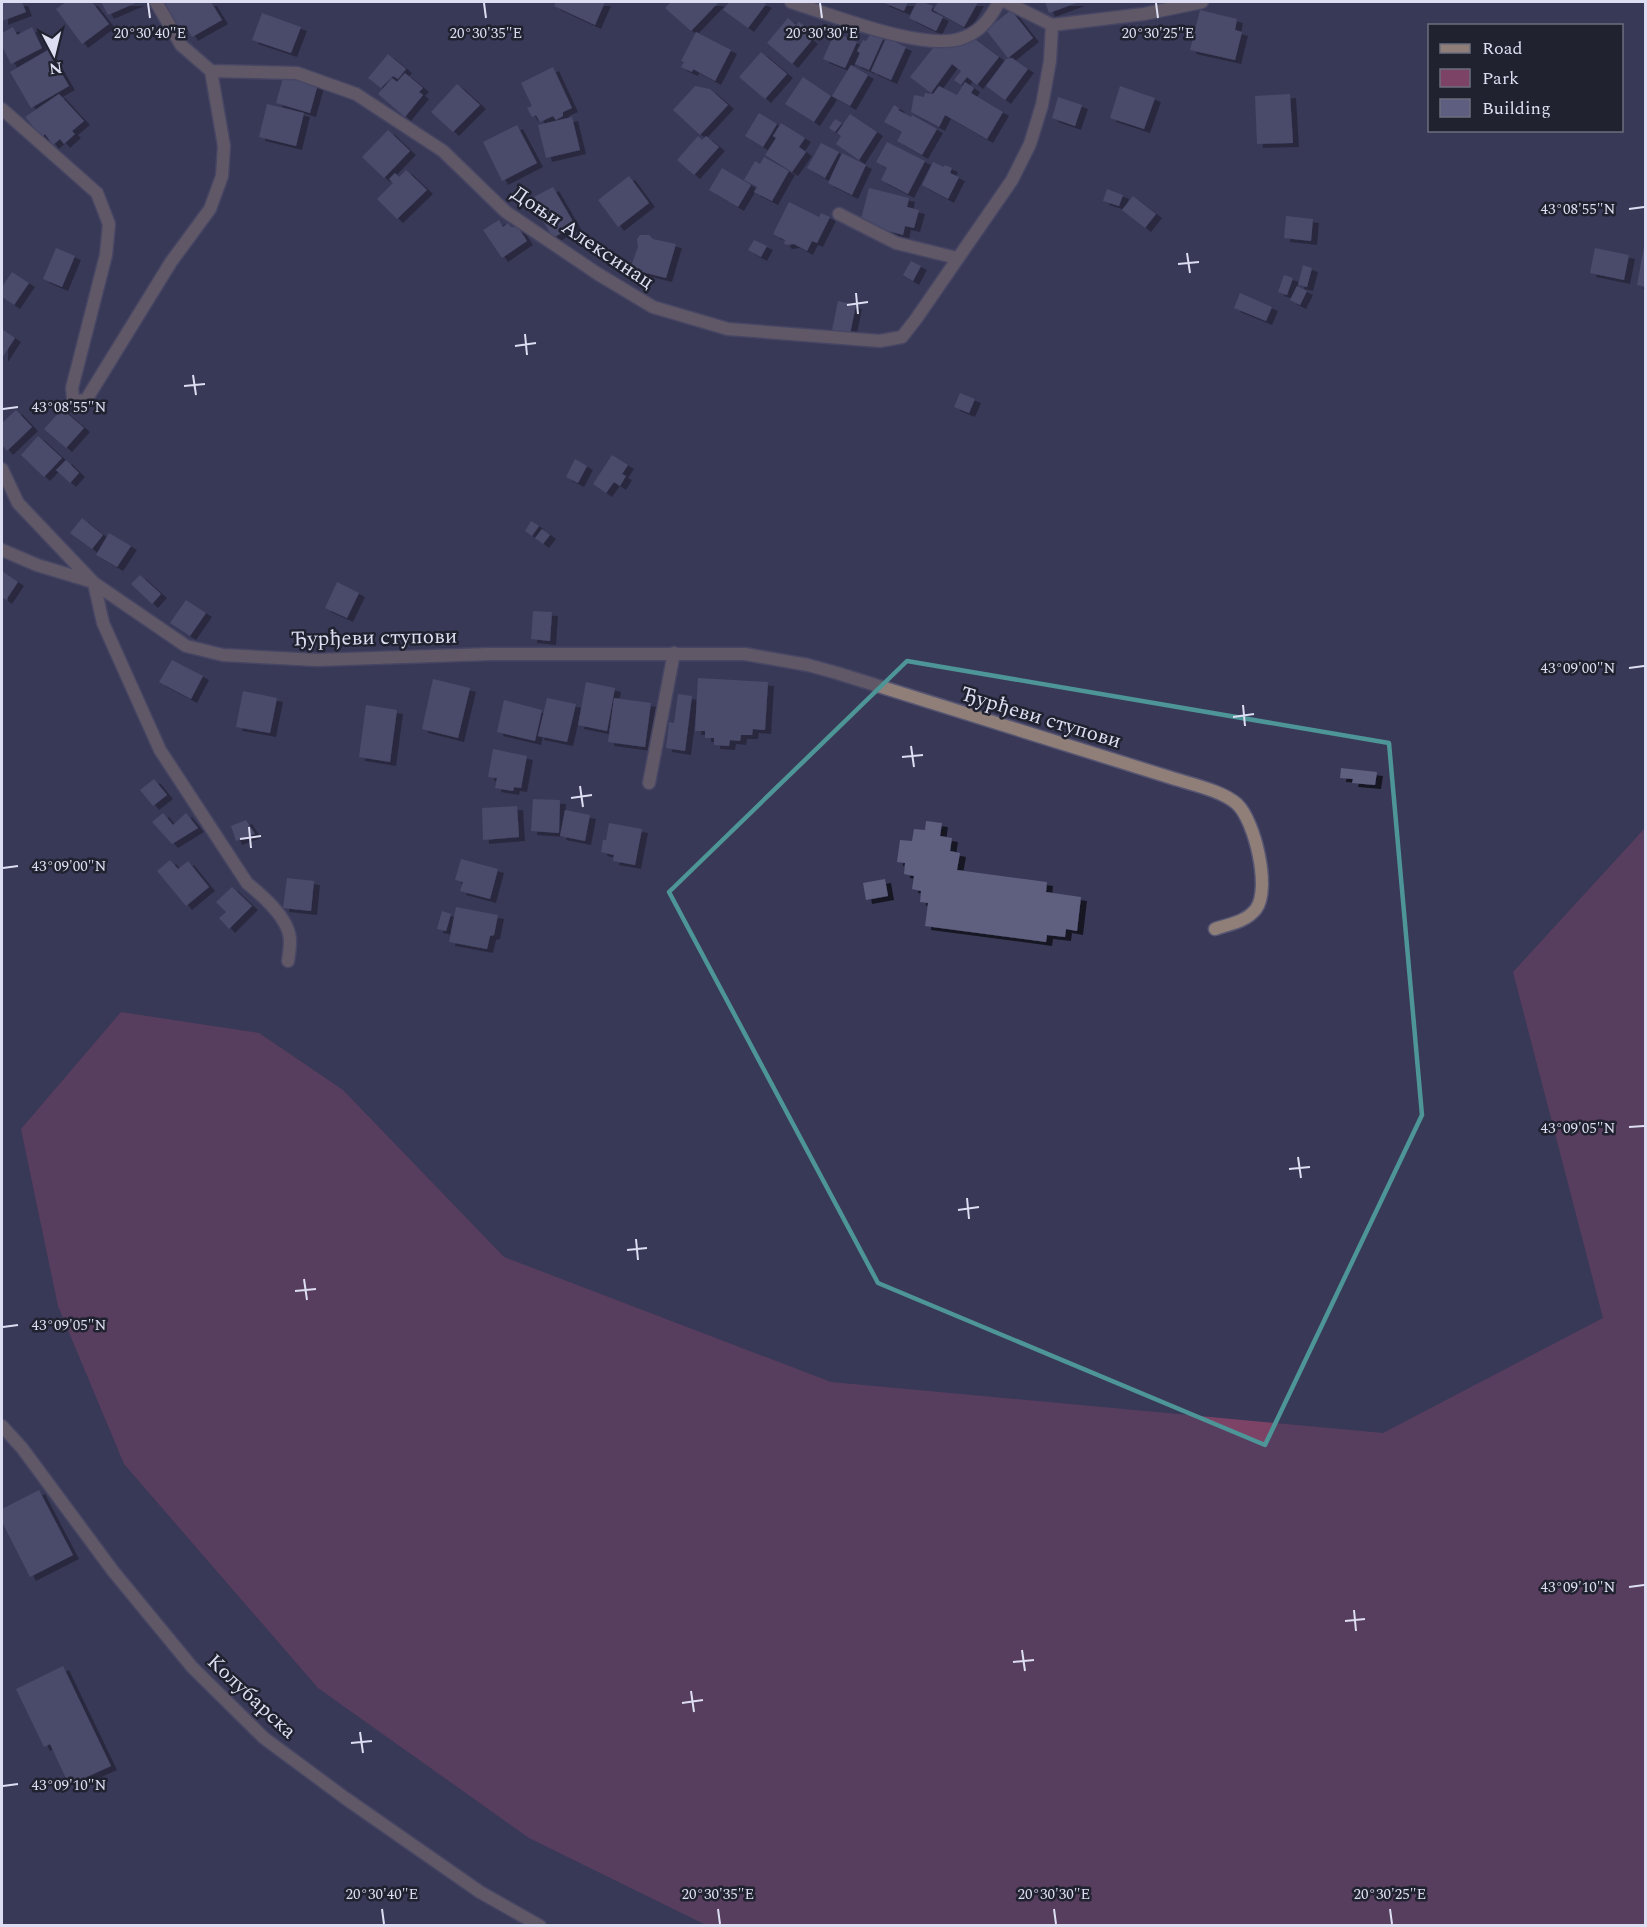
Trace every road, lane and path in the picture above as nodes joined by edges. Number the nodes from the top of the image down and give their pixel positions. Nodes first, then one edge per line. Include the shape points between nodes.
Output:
1 (156, 2) edge
2 (791, 2) edge
3 (999, 2) edge
4 (1005, 2) edge
5 (1203, 2) edge
6 (1052, 24) junction
7 (211, 71) junction
8 (2, 109) edge
9 (839, 214) dead end
10 (957, 258) junction
11 (2, 469) edge
12 (2, 487) edge
13 (18, 503) junction
14 (2, 550) edge
15 (94, 583) junction
16 (674, 653) junction
17 (649, 783) dead end
18 (1215, 929) dead end
19 (288, 961) dead end
20 (2, 1426) edge
21 (540, 1926) edge

1 - 7 street via 181,45
2 - 3 street via 930,42 964,38 988,21
4 - 6 street
5 - 6 street via 1144,14
6 - 10 street via 1044,94 1030,144 1012,180
7 - 8 street via 224,146 222,176 210,209 171,262 86,400 73,398 72,388 106,255 109,224 97,193
7 - 10 street, Доњи Алексинац via 297,73 356,94 443,151 506,212 598,274 653,307 728,329 880,341 902,337
9 - 10 street via 896,243
11 - 13 street, Ђурђеви ступови
12 - 13 street
13 - 15 street, Ђурђеви ступови
14 - 15 street
15 - 16 street, Ђурђеви ступови via 186,646 224,655 317,660
15 - 19 street via 103,623 160,750 247,883 278,912 291,939
16 - 17 street
16 - 18 street, Ђурђеви ступови via 745,654 812,666 1225,796 1238,805 1255,841 1263,890 1257,908 1245,920
20 - 21 street, Колубарска via 192,1666 264,1738 480,1892

